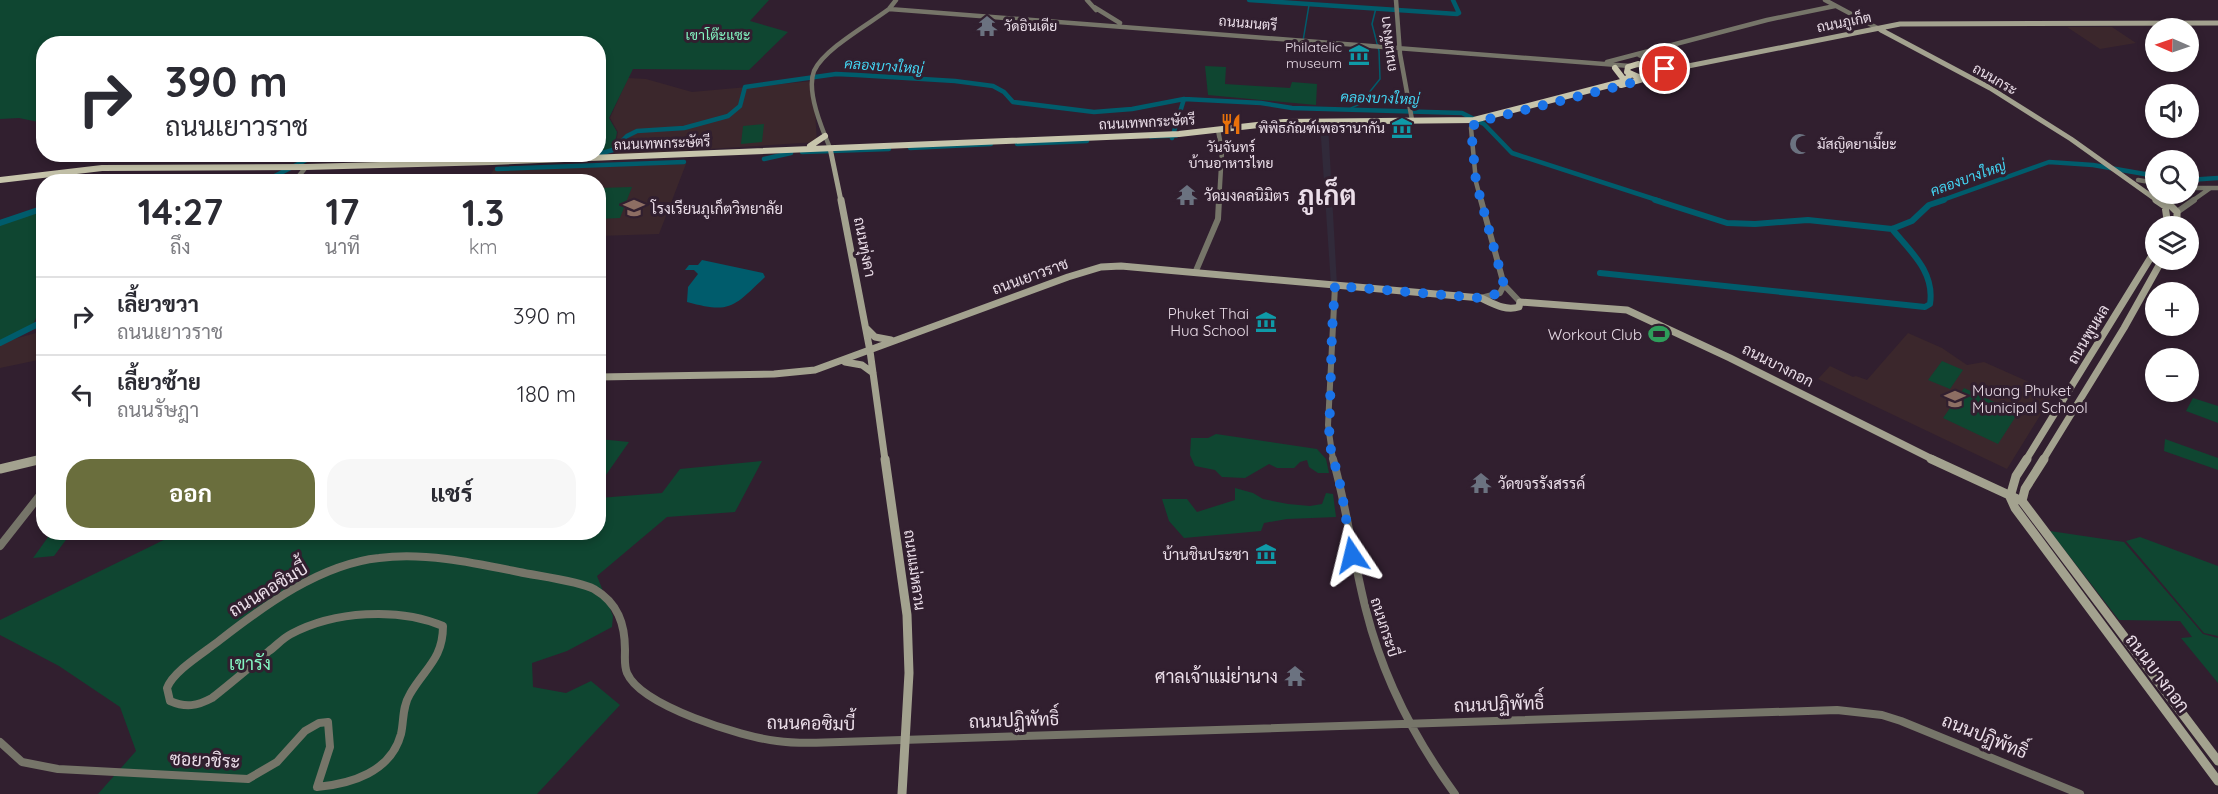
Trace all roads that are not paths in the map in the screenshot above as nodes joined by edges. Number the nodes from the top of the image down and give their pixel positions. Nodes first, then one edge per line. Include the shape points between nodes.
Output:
1 (1825, 0) edge
2 (895, 1) edge
3 (1088, 1) edge
4 (1396, 3) edge
5 (1835, 6) junction
6 (890, 9) junction
7 (910, 10) junction
8 (1094, 10) junction
9 (879, 17) junction
10 (1085, 23) junction
11 (2218, 23) edge
12 (1104, 24) junction
13 (1129, 26) junction
14 (1879, 29) junction
15 (1859, 33) junction
16 (1400, 51) junction
17 (1639, 55) junction
18 (1638, 64) junction
19 (1596, 65) junction
20 (1658, 67) junction
21 (1615, 69) junction
22 (1629, 71) junction
23 (1659, 77) junction
24 (1643, 80) junction
25 (1625, 81) junction
26 (1593, 91) junction
27 (1411, 117) junction
28 (1461, 121) junction
29 (1475, 121) junction
30 (1471, 128) junction
31 (1218, 130) junction
32 (825, 136) junction
33 (803, 149) junction
34 (830, 150) junction
35 (2094, 155) junction
36 (606, 156) edge
37 (444, 162) edge
38 (288, 167) joint
39 (297, 167) joint
40 (306, 167) junction
41 (51, 174) edge
42 (300, 174) edge
43 (36, 176) edge
44 (2129, 177) junction
45 (0, 180) edge
46 (2138, 180) junction
47 (2145, 181) edge
48 (2145, 185) edge
49 (2218, 188) edge
50 (2199, 189) edge
51 (2209, 189) junction
52 (2168, 204) edge
53 (2177, 212) junction
54 (2167, 216) edge
55 (2177, 216) edge
56 (2145, 267) edge
57 (2156, 270) edge
58 (1195, 273) junction
59 (1504, 285) junction
60 (1335, 286) junction
61 (1481, 298) junction
62 (1520, 302) junction
63 (866, 328) junction
64 (899, 339) junction
65 (870, 351) junction
66 (839, 363) junction
67 (873, 373) junction
68 (606, 376) edge
69 (36, 460) edge
70 (0, 469) edge
71 (2010, 497) junction
72 (36, 499) edge
73 (2022, 501) junction
74 (0, 546) edge
75 (1407, 724) junction
76 (904, 740) junction
77 (0, 742) edge
78 (2218, 761) edge
79 (2218, 781) edge
80 (317, 787) joint
81 (902, 794) edge
82 (1455, 794) edge
83 (2080, 794) edge

1 - 5 street
2 - 6 street
2 - 7 street
3 - 8 street
4 - 16 street, ถนนพังงา
5 - 14 street
5 - 17 street
6 - 7 street, ถนนมนตรี
6 - 9 street
7 - 9 street
7 - 10 street, ถนนมนตรี
8 - 10 street via 1091,20
8 - 12 street
8 - 13 street
9 - 32 street via 814,69 814,98
10 - 12 street, ถนนมนตรี
11 - 14 main road, ถนนภูเก็ต
12 - 13 street, ถนนมนตรี
13 - 16 street, ถนนมนตรี
14 - 15 main road, ถนนภูเก็ต
14 - 35 main road, ถนนกระ via 1990,88
15 - 20 main road, ถนนภูเก็ต via 1673,69
15 - 23 main road, ถนนภูเก็ต
16 - 19 street, ถนนมนตรี
16 - 27 street, ถนนพังงา
17 - 18 street via 1648,62
17 - 19 street
17 - 20 street
18 - 20 main road
18 - 22 main road
19 - 21 street, ถนนมนตรี
19 - 22 street, ถนนมนตรี
20 - 23 main road
21 - 22 street, ถนนมนตรี
21 - 25 main road
22 - 24 main road
22 - 25 main road
23 - 24 main road
24 - 26 main road
25 - 26 main road
26 - 29 main road
27 - 28 main road
27 - 31 main road, ถนนเทพกระษัตรี via 1284,122
28 - 29 main road
28 - 30 main road
29 - 30 main road
30 - 59 street via 1476,182
31 - 34 main road, ถนนเทพกระษัตรี
31 - 58 street via 1222,151 1218,219
32 - 33 main road
32 - 34 street
33 - 34 main road, ถนนเทพกระษัตรี
33 - 36 main road, ถนนเทพกระษัตรี
34 - 63 main road, ถนนทุ่งคา
35 - 44 main road, ถนนกระ
35 - 44 main road, ถนนกระ
37 - 40 main road, ถนนเทพกระษัตรี
38 - 39 main road, ถนนเทพกระษัตรี
38 - 41 main road, ถนนเทพกระษัตรี via 102,168
39 - 40 main road, ถนนเทพกระษัตรี
40 - 42 street
43 - 45 main road, ถนนเทพกระษัตรี
44 - 46 main road, ถนนกระ
44 - 54 main road via 2165,206
46 - 47 street
46 - 48 main road
49 - 51 street
50 - 51 street
51 - 53 street
52 - 53 main road
53 - 55 main road
56 - 71 main road, ถนนพูนผล via 2016,476
57 - 73 main road, ถนนพูนผล via 2023,492
58 - 60 main road, ถนนเยาวราช
58 - 64 main road, ถนนเยาวราช via 1101,267
59 - 61 street via 1500,293
59 - 62 street
60 - 61 main road, ถนนเยาวราช
60 - 75 street, ถนนกระบี่ via 1329,442 1370,632
61 - 62 main road, ถนนบางกอก via 1508,309 1519,307
62 - 71 main road, ถนนบางกอก via 1610,307 1636,313
63 - 64 main road via 882,339
63 - 65 main road, ถนนทุ่งคา
64 - 65 main road, ถนนเยาวราช
65 - 66 main road, ถนนเยาวราช
65 - 67 main road, ถนนแม่หลวน
66 - 67 main road via 856,363
66 - 68 main road, ถนนเยาวราช via 774,374
67 - 76 main road, ถนนแม่หลวน via 907,615 909,673
69 - 70 main road
71 - 73 main road, ถนนบางกอก
71 - 79 main road, ถนนบางกอก
72 - 74 street
73 - 78 main road, ถนนบางกอก
75 - 76 street, ถนนปฏิพัทธิ์
75 - 82 street, ถนนกระบี่ via 1432,766
75 - 83 street, ถนนปฏิพัทธิ์ via 1860,712 1917,727
76 - 80 street, ถนนคอซิมบี้ via 777,741 730,730 665,705 637,686 627,673 625,635 618,609 592,588 447,560 383,557 347,565 297,587 246,619 172,677 166,687 170,701 188,708 200,705 291,634 326,622 396,613 431,619 443,626 444,641 433,667 402,707 398,741 380,767 354,782
76 - 81 main road, ถนนแม่หลวน
77 - 80 street, ซอยวชิระ via 22,762 58,769 248,779 277,762 306,730 318,722 328,722 328,757

